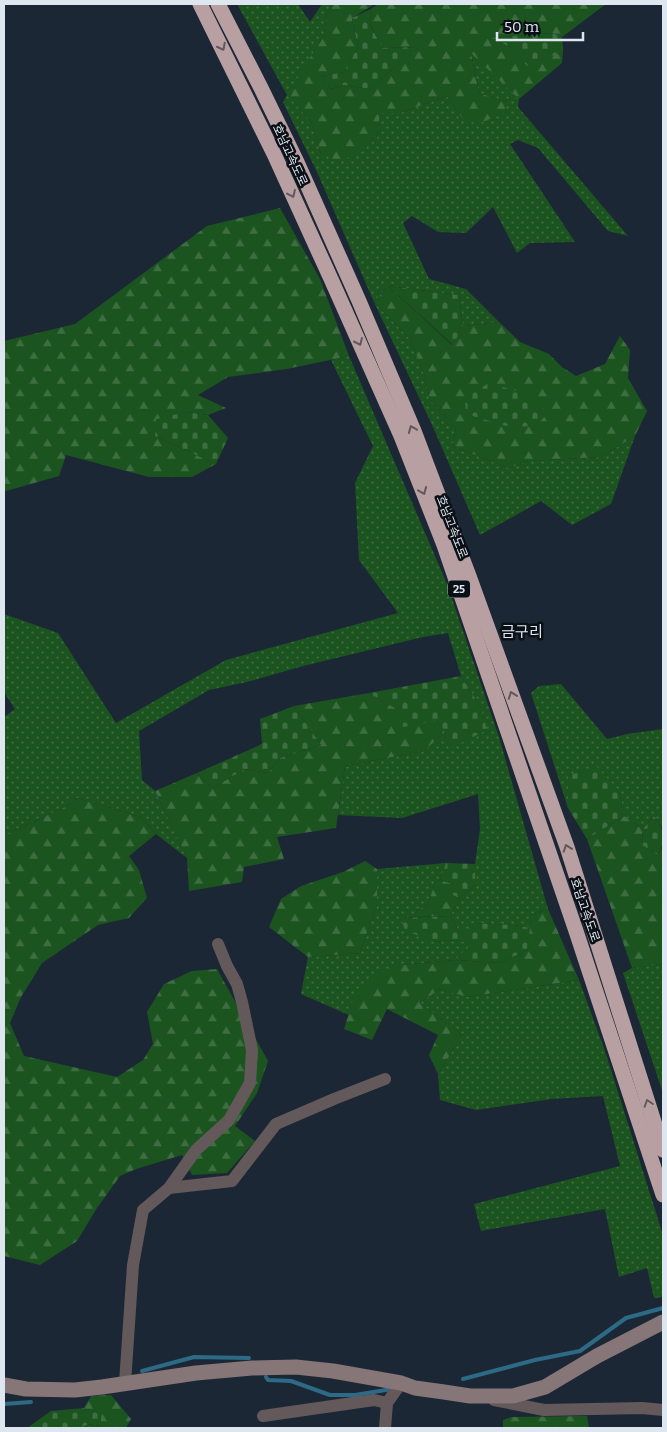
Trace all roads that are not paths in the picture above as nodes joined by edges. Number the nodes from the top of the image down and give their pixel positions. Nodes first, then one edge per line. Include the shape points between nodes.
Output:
1 (200, 4) edge
2 (218, 4) edge
3 (218, 944) dead end
4 (385, 1079) dead end
5 (663, 1150) edge
6 (169, 1188) junction
7 (663, 1195) edge
8 (663, 1322) edge
9 (125, 1383) junction
10 (401, 1383) junction
11 (4, 1385) edge
12 (470, 1396) junction
13 (387, 1403) junction
14 (663, 1410) edge
15 (263, 1416) dead end
16 (385, 1428) edge

1 -> 7 highway, 호남고속도로 / 25 via 331,279 401,436 444,545
5 -> 2 highway, 호남고속도로 / 25 via 567,847 421,449 300,171
3 - 6 street via 242,1002 252,1050 250,1083 230,1120 196,1150
4 - 6 street via 276,1124 232,1181
6 - 9 street via 144,1210 133,1265
8 - 12 street via 545,1387 513,1396
9 - 10 street via 196,1372 296,1367
9 - 11 street via 75,1390
10 - 12 street
10 - 13 street
12 - 14 street via 544,1410
13 - 15 street via 374,1400
13 - 16 street

